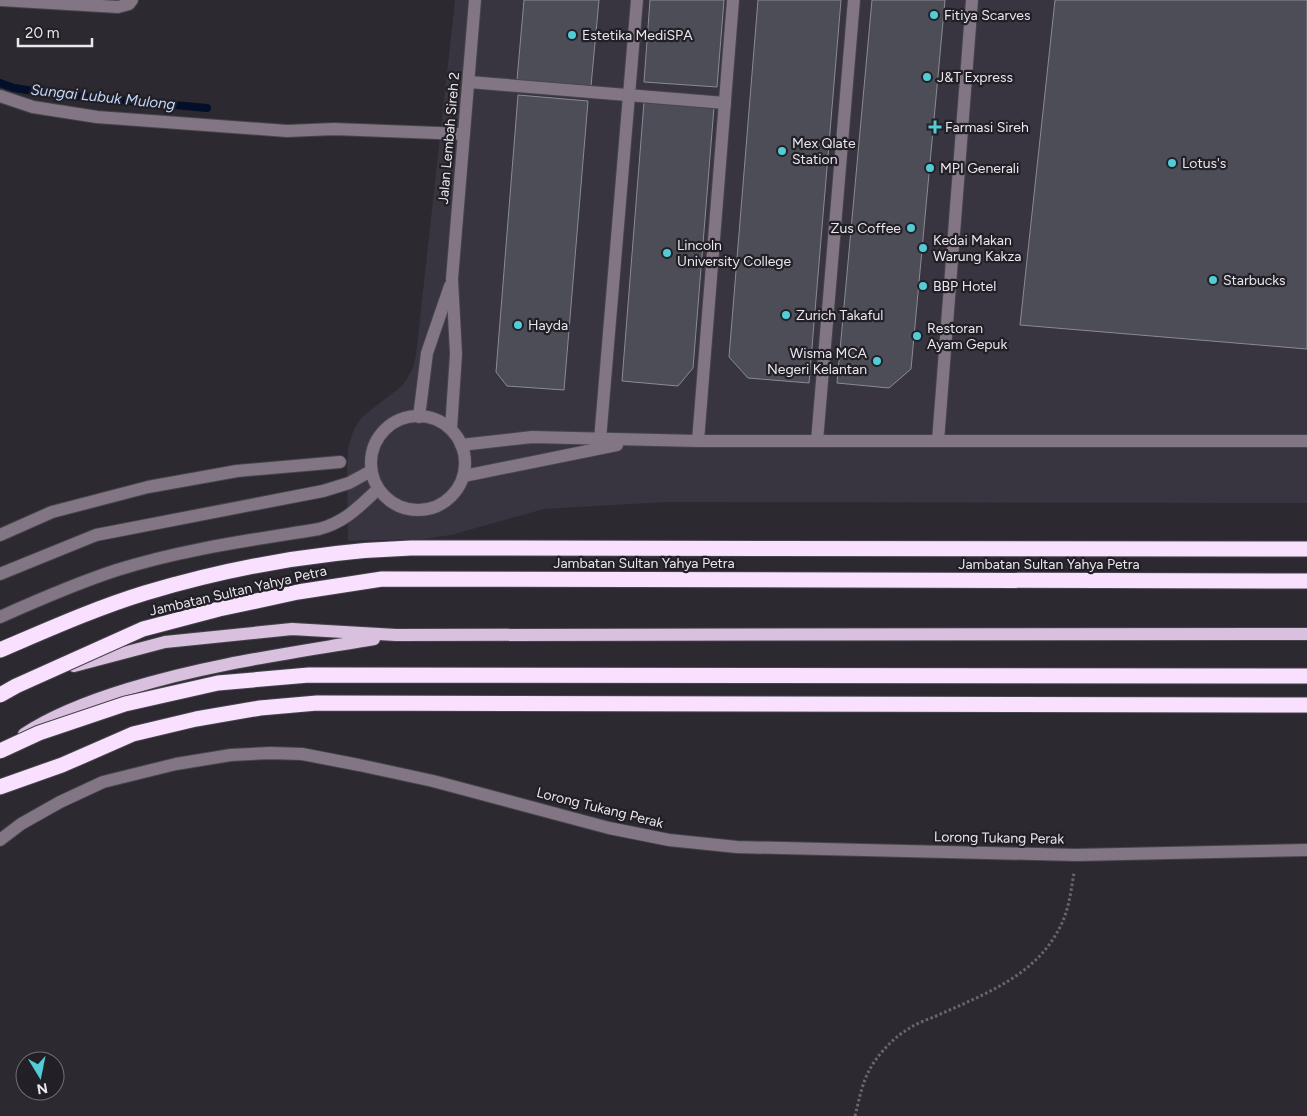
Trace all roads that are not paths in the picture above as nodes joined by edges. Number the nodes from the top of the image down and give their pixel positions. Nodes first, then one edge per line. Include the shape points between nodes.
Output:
1 (0, 0) edge
2 (132, 0) edge
3 (475, 0) edge
4 (638, 0) edge
5 (734, 0) edge
6 (854, 0) edge
7 (972, 0) edge
8 (469, 82) junction
9 (630, 95) junction
10 (0, 96) edge
11 (725, 103) junction
12 (464, 134) junction
13 (452, 279) junction
14 (419, 417) junction
15 (451, 430) junction
16 (600, 440) junction
17 (639, 441) junction
18 (698, 441) junction
19 (817, 441) junction
20 (938, 441) junction
21 (1307, 441) edge
22 (461, 445) junction
23 (340, 462) dead end
24 (371, 471) junction
25 (464, 476) junction
26 (378, 489) junction
27 (0, 535) edge
28 (1307, 550) edge
29 (0, 574) edge
30 (1307, 581) edge
31 (0, 617) edge
32 (1307, 634) edge
33 (396, 635) junction
34 (0, 650) edge
35 (1307, 676) edge
36 (0, 687) edge
37 (0, 695) edge
38 (1307, 706) edge
39 (0, 752) edge
40 (0, 787) edge
41 (0, 840) edge
42 (1307, 850) edge

1 - 2 street via 118,7
3 - 8 street, Jalan Lembah Sireh 2
4 - 9 street
5 - 11 street
6 - 19 street
7 - 20 street
8 - 9 street
8 - 12 street, Jalan Lembah Sireh 2
9 - 11 street
9 - 16 street
10 - 12 street via 33,107 97,117 288,131 334,129
11 - 18 street
12 - 13 street, Jalan Lembah Sireh 2
13 - 14 street via 427,353
13 - 15 street via 456,354
14 - 15 street via 430,418
14 - 24 street via 406,418 382,433 371,457
15 - 22 street
16 - 17 street
16 - 22 street via 532,437
17 - 18 street
17 - 25 street
18 - 19 street
19 - 20 street
20 - 21 street
22 - 25 street via 465,460
23 - 27 street via 237,471 148,487 52,512
24 - 26 street
24 - 29 street via 323,492 96,535
25 - 26 street via 446,502 432,508 402,508
26 - 31 street via 334,525 201,549 118,570 48,595
28 - 34 highway via 367,550 212,575 144,593
30 - 37 highway, Jambatan Sultan Yahya Petra, bridge via 382,579 298,592 143,629
32 - 33 main road
33 - 36 main road via 292,629 165,642
33 - 39 main road via 168,676 75,707 38,725
35 - 39 highway, bridge via 309,675 218,683 125,704 39,733
38 - 40 highway via 318,703 260,708 133,734 62,765
41 - 42 street, Lorong Tukang Perak via 60,802 103,782 231,755 270,753 302,754 410,775 609,828 669,840 737,847 1076,855

